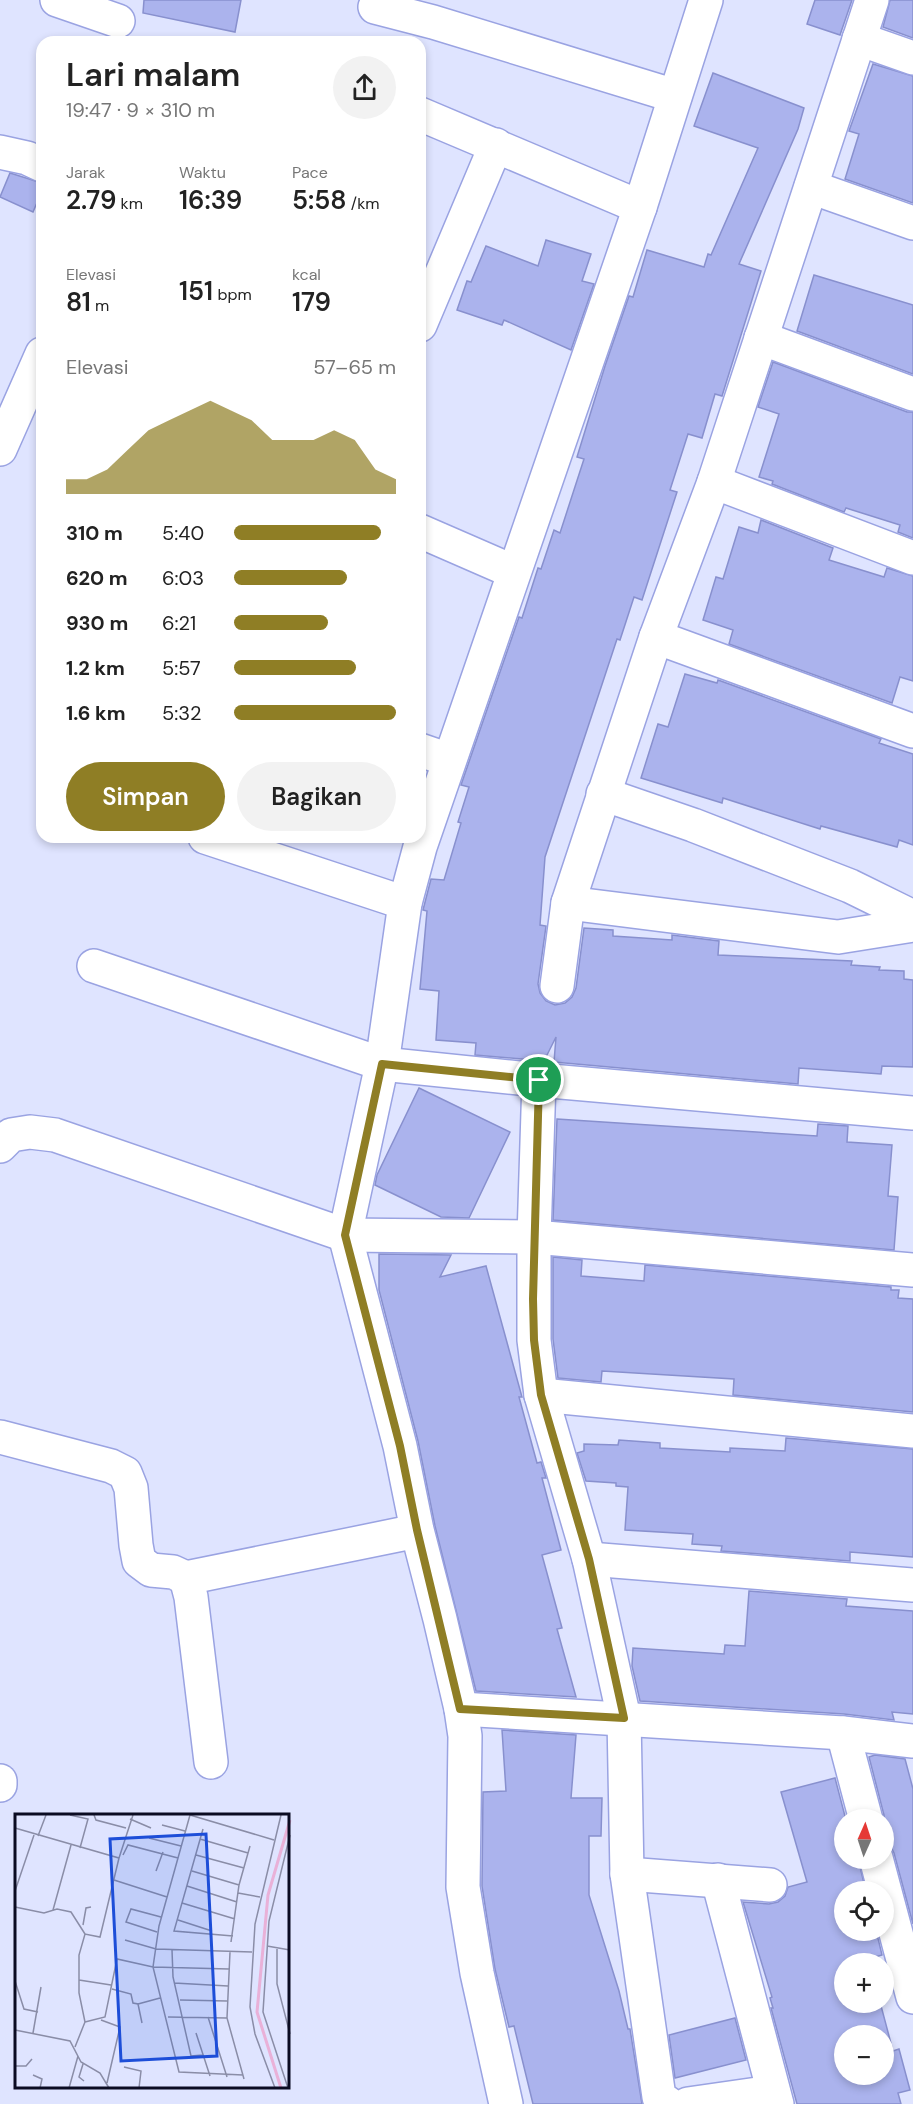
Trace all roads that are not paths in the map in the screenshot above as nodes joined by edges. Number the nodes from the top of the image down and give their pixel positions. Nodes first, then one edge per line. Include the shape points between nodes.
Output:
1 (57, 0) edge
2 (706, 0) edge
3 (872, 0) edge
4 (375, 7) dead end
5 (118, 21) edge
6 (860, 39) junction
7 (913, 58) edge
8 (675, 96) junction
9 (426, 116) edge
10 (496, 145) junction
11 (0, 152) edge
12 (36, 162) edge
13 (811, 187) junction
14 (640, 207) junction
15 (913, 223) edge
16 (426, 311) edge
17 (761, 338) junction
18 (33, 393) edge
19 (913, 393) edge
20 (0, 449) edge
21 (714, 482) junction
22 (426, 534) edge
23 (913, 558) edge
24 (514, 572) junction
25 (656, 637) junction
26 (913, 731) edge
27 (434, 755) edge
28 (603, 794) junction
29 (426, 808) edge
30 (223, 843) edge
31 (421, 843) edge
32 (405, 903) junction
33 (568, 903) junction
34 (913, 917) edge
35 (913, 926) edge
36 (94, 966) dead end
37 (557, 986) dead end
38 (382, 1064) junction
39 (539, 1080) junction
40 (913, 1113) edge
41 (0, 1146) edge
42 (345, 1235) junction
43 (534, 1237) junction
44 (913, 1270) edge
45 (541, 1395) junction
46 (913, 1431) edge
47 (0, 1437) edge
48 (402, 1534) dead end
49 (589, 1559) junction
50 (186, 1578) junction
51 (913, 1585) edge
52 (460, 1709) junction
53 (624, 1718) junction
54 (843, 1733) junction
55 (913, 1741) edge
56 (211, 1762) dead end
57 (863, 1809) edge
58 (879, 1869) edge
59 (627, 1874) junction
60 (718, 1880) junction
61 (770, 1885) dead end
62 (913, 1997) edge
63 (775, 2098) edge
64 (506, 2104) edge
65 (669, 2104) edge
66 (688, 2104) edge

1 - 5 street
2 - 8 street
3 - 6 street
4 - 8 street
6 - 7 street
6 - 13 street
8 - 14 street
9 - 10 street
10 - 14 street
10 - 16 street
11 - 12 street
13 - 15 street
13 - 17 street
14 - 24 street
17 - 19 street
17 - 21 street
18 - 20 street
21 - 23 street
21 - 25 street
22 - 24 street
24 - 27 street
25 - 26 street
25 - 28 street
27 - 29 street
28 - 33 street
28 - 34 street via 850,885
30 - 32 street
31 - 32 street
32 - 38 street
33 - 35 street via 838,937
33 - 37 street
36 - 38 street
38 - 39 street
38 - 42 street
39 - 40 street
39 - 43 street
41 - 42 street via 11,1135 54,1135
42 - 43 street
42 - 52 street via 400,1446
43 - 44 street
43 - 45 street via 534,1340
45 - 46 street
45 - 49 street
47 - 50 street via 125,1473 131,1488 139,1561 151,1570
48 - 50 street
49 - 51 street
49 - 53 street
50 - 56 street
52 - 53 street
52 - 64 street via 465,1736 463,1887
53 - 54 street
53 - 59 street
54 - 55 street
54 - 57 street
58 - 62 street
59 - 60 street
59 - 65 street via 659,2097
60 - 61 street
60 - 63 street
63 - 66 street

